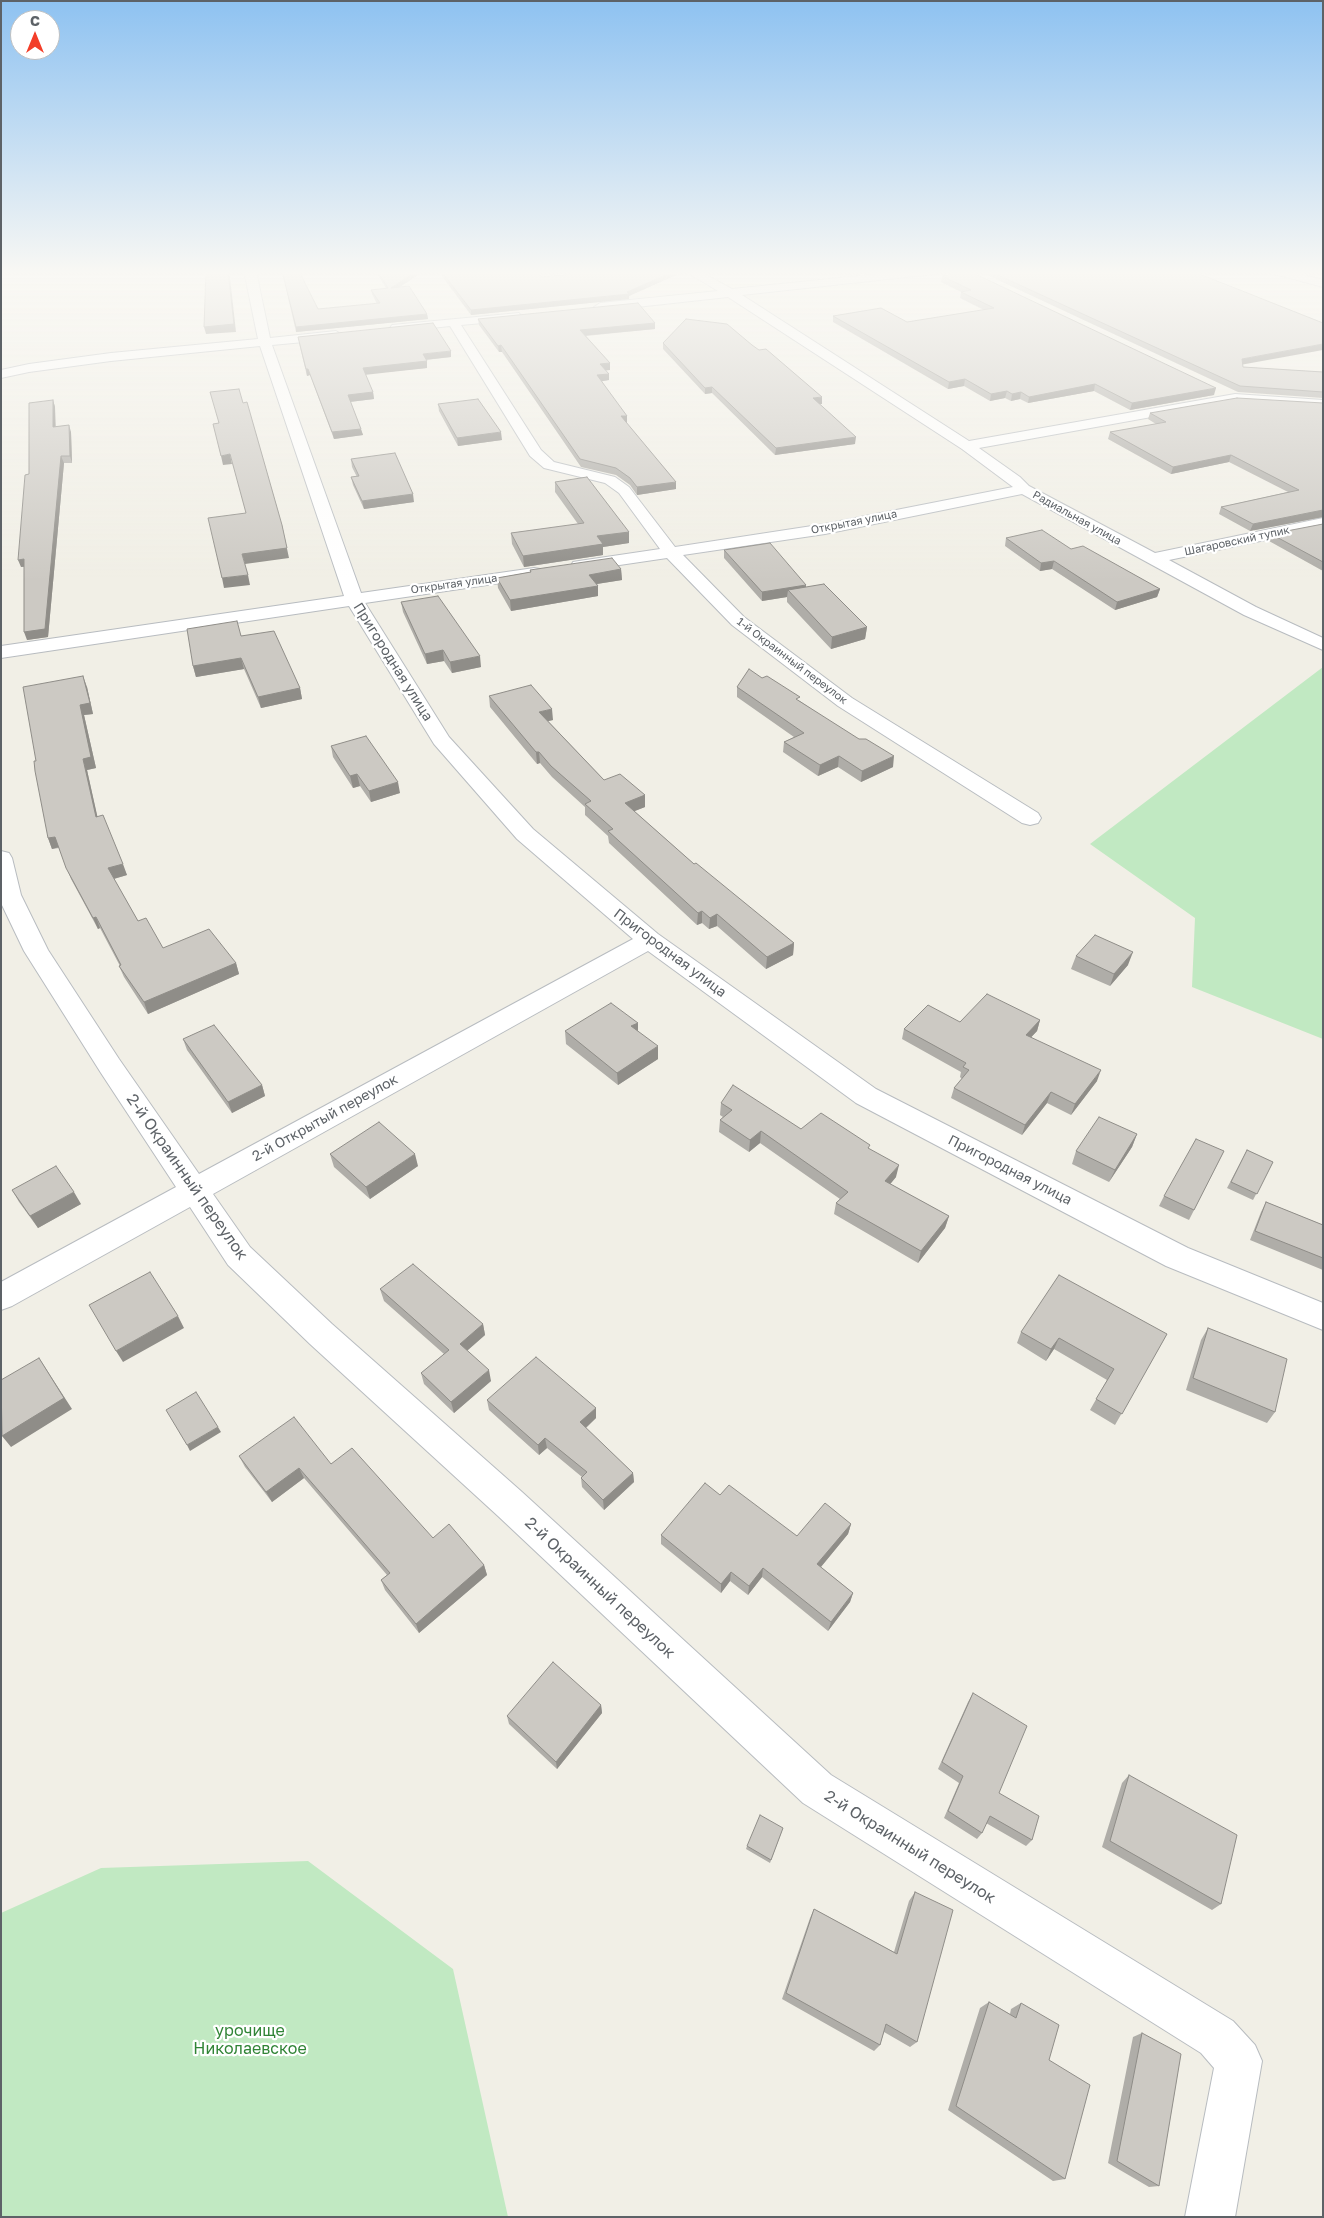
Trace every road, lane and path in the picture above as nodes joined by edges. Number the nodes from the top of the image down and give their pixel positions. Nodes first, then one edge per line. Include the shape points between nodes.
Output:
1 (276, 375) edge
2 (486, 375) edge
3 (856, 375) edge
4 (1217, 389) edge
5 (1235, 398) junction
6 (1323, 404) edge
7 (967, 446) junction
8 (1024, 488) junction
9 (1323, 523) edge
10 (671, 552) junction
11 (1152, 559) junction
12 (565, 568) edge
13 (546, 571) edge
14 (354, 599) junction
15 (1323, 645) edge
16 (1, 652) edge
17 (1030, 818) dead end
18 (1, 858) edge
19 (649, 940) junction
20 (194, 1190) junction
21 (1, 1297) edge
22 (1323, 1317) edge
23 (1210, 2217) edge

1 - 14 street, Пригородная улица
2 - 10 street, 1-й Окраинный переулок via 535,453 549,465 610,480 624,490
3 - 7 street, Радиальная улица
4 - 5 street
5 - 6 street
5 - 7 street
7 - 8 street, Радиальная улица
8 - 10 street, Открытая улица via 825,529
8 - 11 street, Радиальная улица
9 - 11 street, Шагаровский тупик
10 - 12 street, Открытая улица
10 - 17 street, 1-й Окраинный переулок via 738,621 844,702
11 - 15 street, Радиальная улица
13 - 14 street, Открытая улица
14 - 16 street, Открытая улица
14 - 19 street, Пригородная улица via 440,740 524,834
18 - 20 street, 2-й Окраинный переулок via 9,895 36,951
19 - 20 street, 2-й Открытый переулок
19 - 22 street, Пригородная улица via 866,1096 1177,1257
20 - 21 street, 2-й Открытый переулок
20 - 23 street, 2-й Окраинный переулок via 238,1256 817,1789 1217,2037 1239,2061

